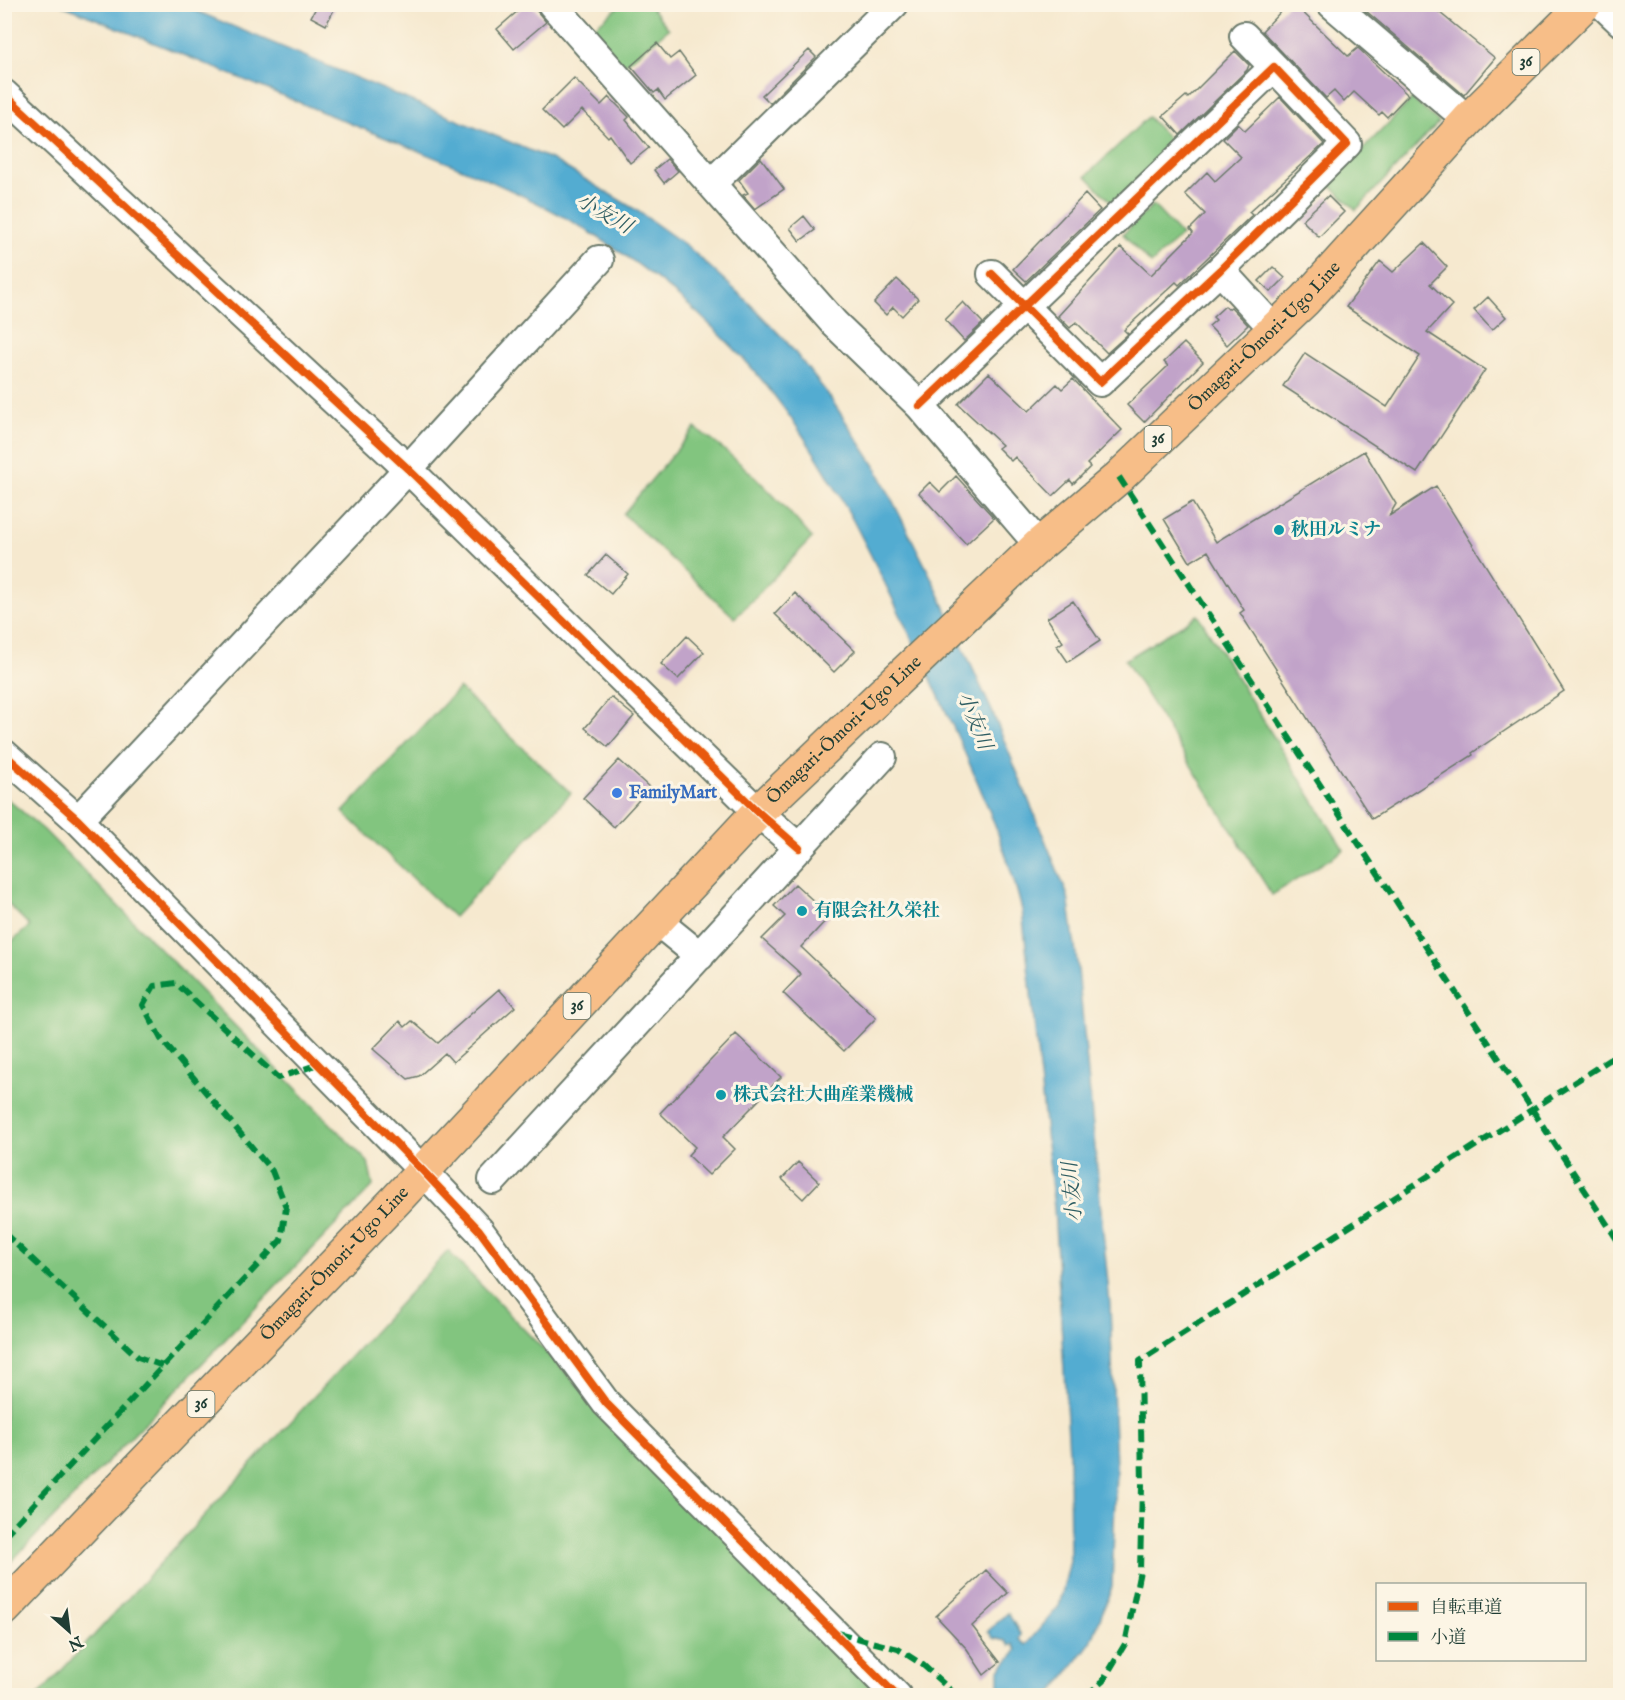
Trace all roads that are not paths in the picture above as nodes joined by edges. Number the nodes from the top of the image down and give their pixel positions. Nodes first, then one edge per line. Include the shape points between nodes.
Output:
1 (552, 4) edge
2 (894, 4) edge
3 (1332, 4) edge
4 (1585, 4) edge
5 (1602, 4) edge
6 (1620, 21) edge
7 (1244, 36) dead end
8 (1274, 67) junction
9 (4, 94) edge
10 (1468, 120) junction
11 (712, 183) junction
12 (599, 261) dead end
13 (1220, 270) junction
14 (992, 274) dead end
15 (1026, 306) junction
16 (1274, 330) junction
17 (920, 406) junction
18 (408, 469) junction
19 (1039, 545) junction
20 (4, 754) edge
21 (882, 757) dead end
22 (758, 813) junction
23 (78, 820) junction
24 (799, 848) junction
25 (657, 921) junction
26 (700, 956) junction
27 (423, 1171) junction
28 (493, 1180) dead end
29 (4, 1609) edge
30 (897, 1695) edge

1 - 11 street
2 - 11 street
3 - 10 street
4 - 10 main road, Ōmagari-Ōmori-Ugo Line / 36
5 - 6 street
7 - 8 street
8 - 13 street via 1347,144
8 - 15 street
9 - 18 street
10 - 16 main road, Ōmagari-Ōmori-Ugo Line / 36
11 - 17 street via 834,323
12 - 18 street
13 - 15 street via 1100,382
13 - 16 street
14 - 15 street
15 - 17 street
16 - 19 main road, Ōmagari-Ōmori-Ugo Line / 36 via 1119,477
17 - 19 street
18 - 22 street
18 - 23 street
19 - 22 main road, Ōmagari-Ōmori-Ugo Line / 36
20 - 23 street
21 - 24 street
22 - 24 street
22 - 25 main road, Ōmagari-Ōmori-Ugo Line / 36
23 - 27 street
24 - 26 street
25 - 26 street
25 - 27 main road, Ōmagari-Ōmori-Ugo Line / 36
26 - 28 street
27 - 29 main road, Ōmagari-Ōmori-Ugo Line / 36
27 - 30 street via 479,1230 606,1403

